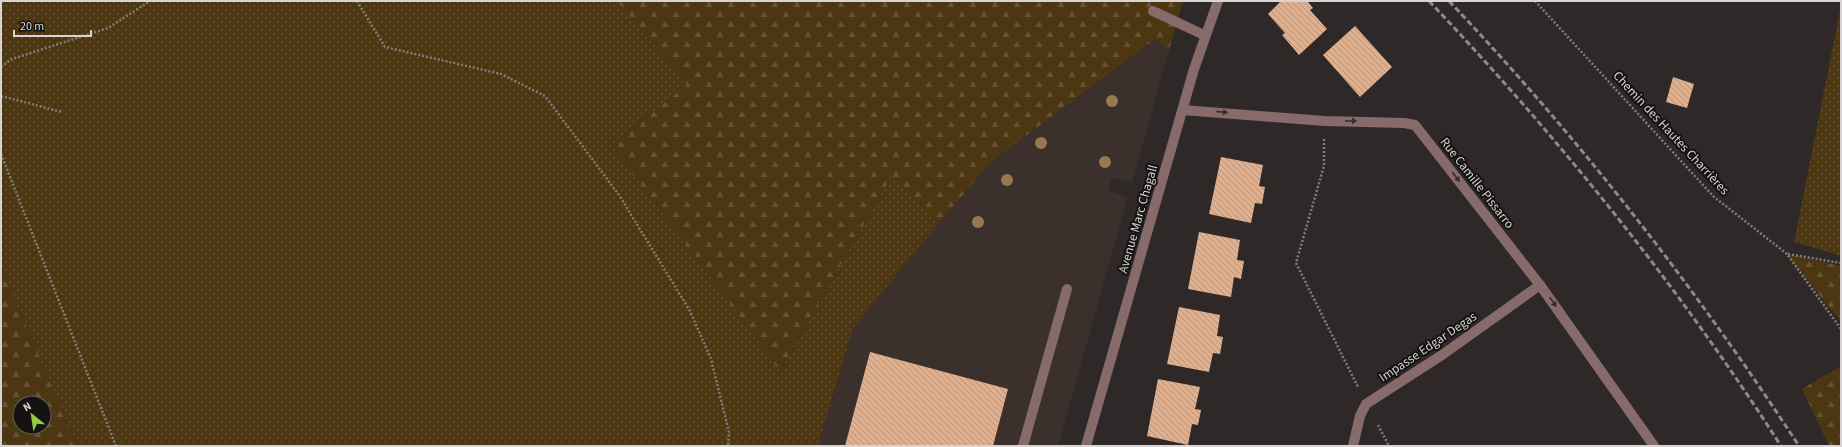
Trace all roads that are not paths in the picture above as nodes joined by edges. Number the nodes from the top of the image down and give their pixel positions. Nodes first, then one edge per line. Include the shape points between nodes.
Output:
1 (1218, 1) edge
2 (1153, 11) dead end
3 (1204, 35) junction
4 (1183, 110) junction
5 (1540, 285) junction
6 (1068, 289) dead end
7 (1023, 446) edge
8 (1086, 446) edge
9 (1353, 446) edge
10 (1654, 446) edge

1 - 3 street, Avenue Marc Chagall
2 - 3 street
3 - 4 street, Avenue Marc Chagall
4 -> 5 street, Rue Camille Pissarro via 1414,125
4 - 8 street, Avenue Marc Chagall
5 - 9 street, Impasse Edgar Degas via 1442,355 1366,404 1360,416
5 -> 10 street, Rue Camille Pissarro
6 - 7 street

